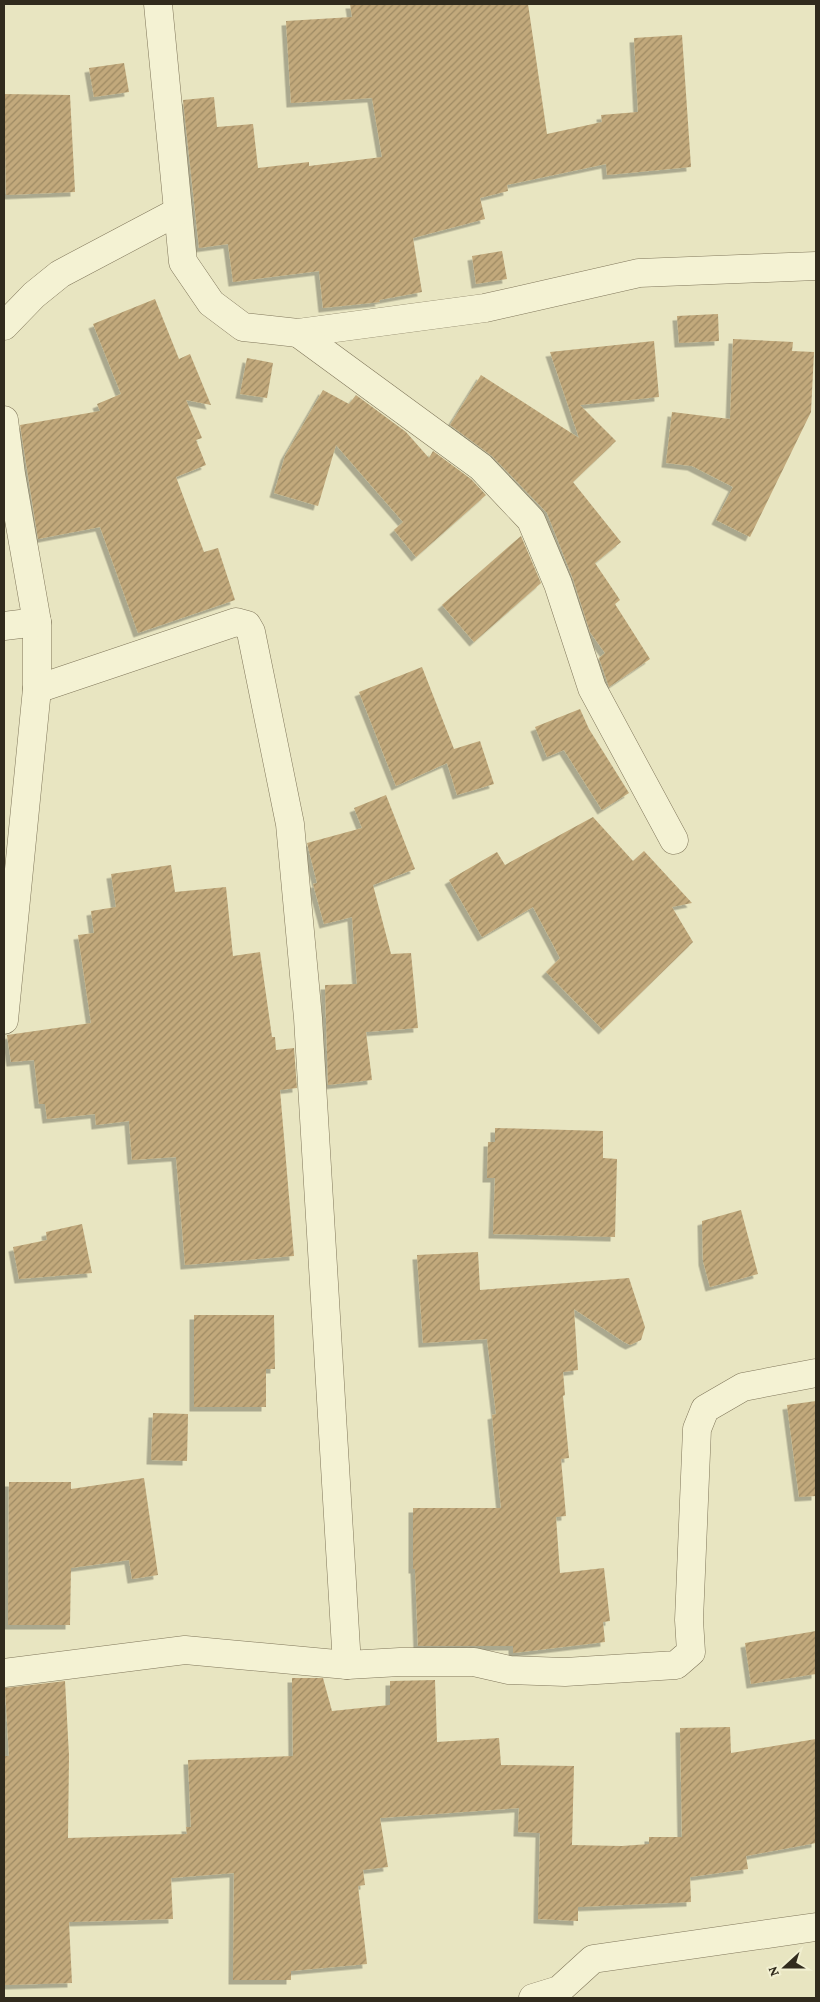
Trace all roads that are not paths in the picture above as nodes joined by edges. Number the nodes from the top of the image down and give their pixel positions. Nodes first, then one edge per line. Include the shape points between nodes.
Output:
1 (158, 4) edge
2 (177, 212) junction
3 (816, 266) edge
4 (4, 326) edge
5 (298, 333) junction
6 (4, 420) edge
7 (38, 622) junction
8 (4, 626) edge
9 (37, 689) junction
10 (674, 840) dead end
11 (4, 1020) edge
12 (816, 1373) edge
13 (347, 1665) junction
14 (4, 1673) edge
15 (816, 1927) edge
16 (533, 1998) edge

1 - 2 street
2 - 4 street via 60,274
2 - 5 street via 183,262 211,303 242,327
3 - 5 street via 639,272 485,308
5 - 10 street via 481,467 531,520 558,584 592,688
6 - 7 street
7 - 8 street
7 - 9 street
9 - 11 street
9 - 13 street via 236,622 247,625 251,632 290,824 308,1018
12 - 13 street via 743,1386 704,1409 697,1429 689,1620 691,1652 676,1665 565,1672 509,1670 474,1662
13 - 14 street via 185,1650
15 - 16 street via 594,1959 559,1990

